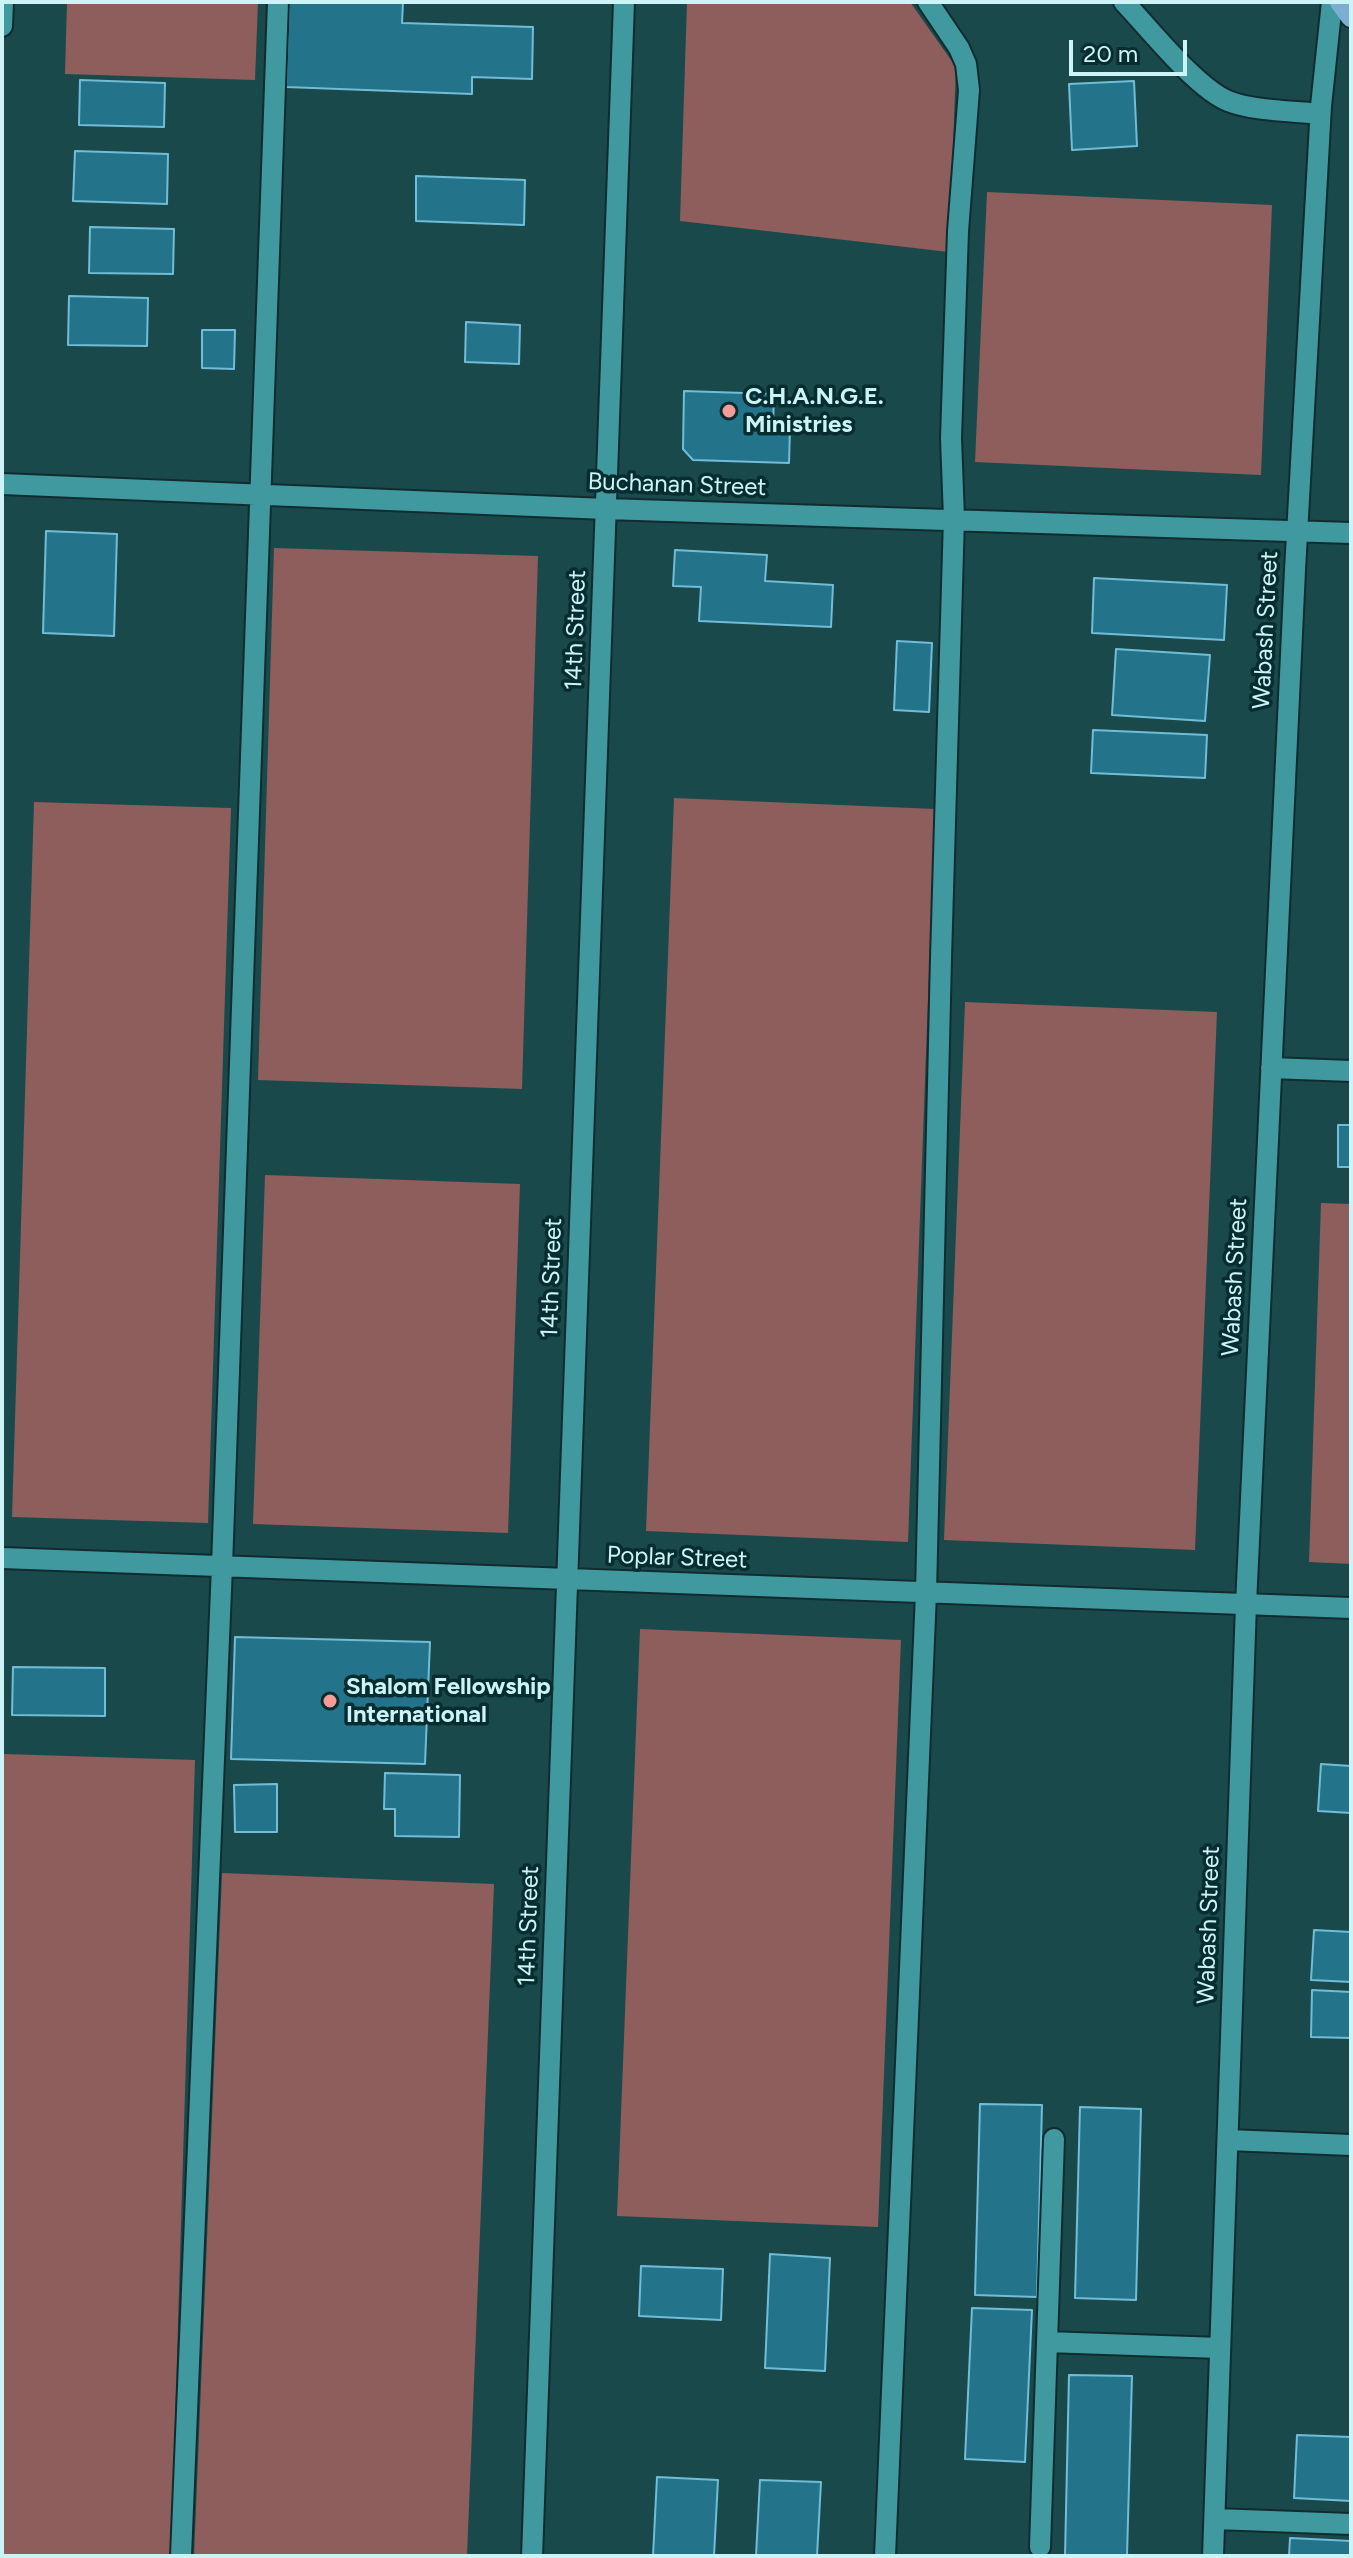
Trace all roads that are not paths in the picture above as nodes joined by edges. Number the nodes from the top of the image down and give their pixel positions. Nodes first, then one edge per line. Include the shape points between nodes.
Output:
1 (3, 2) edge
2 (278, 2) edge
3 (624, 2) edge
4 (928, 2) edge
5 (1124, 2) edge
6 (1332, 2) edge
7 (1340, 2) edge
8 (1351, 17) edge
9 (2, 26) edge
10 (1320, 114) junction
11 (2, 484) edge
12 (262, 494) junction
13 (606, 509) junction
14 (954, 518) junction
15 (1297, 530) junction
16 (1351, 533) edge
17 (1271, 1068) junction
18 (1351, 1071) edge
19 (2, 1558) edge
20 (222, 1566) junction
21 (567, 1581) junction
22 (926, 1593) junction
23 (1246, 1604) junction
24 (1351, 1608) edge
25 (1054, 2139) dead end
26 (1228, 2140) junction
27 (1351, 2145) edge
28 (1047, 2342) junction
29 (1220, 2348) junction
30 (1215, 2519) junction
31 (1351, 2524) edge
32 (1040, 2547) dead end
33 (181, 2556) edge
34 (532, 2556) edge
35 (885, 2556) edge
36 (1213, 2556) edge

1 - 9 street
2 - 12 street
3 - 13 street, 14th Street
4 - 14 street via 959,48 969,90 958,231 951,438
5 - 10 street via 1187,69 1227,101
6 - 10 street, Wabash Street
7 - 8 main road
10 - 15 street, Wabash Street
11 - 12 street, Buchanan Street
12 - 13 street, Buchanan Street
12 - 20 street
13 - 14 street, Buchanan Street
13 - 21 street, 14th Street
14 - 15 street, Buchanan Street
14 - 22 street
15 - 16 street, Buchanan Street
15 - 17 street, Wabash Street
17 - 18 street
17 - 23 street, Wabash Street
19 - 20 street, Poplar Street
20 - 21 street, Poplar Street
20 - 33 street
21 - 22 street, Poplar Street
21 - 34 street, 14th Street
22 - 23 street, Poplar Street
22 - 35 street
23 - 24 street, Poplar Street
23 - 26 street, Wabash Street
25 - 28 street
26 - 27 street
26 - 29 street, Wabash Street
28 - 29 street
28 - 32 street
29 - 30 street, Wabash Street
30 - 31 street
30 - 36 street, Wabash Street

